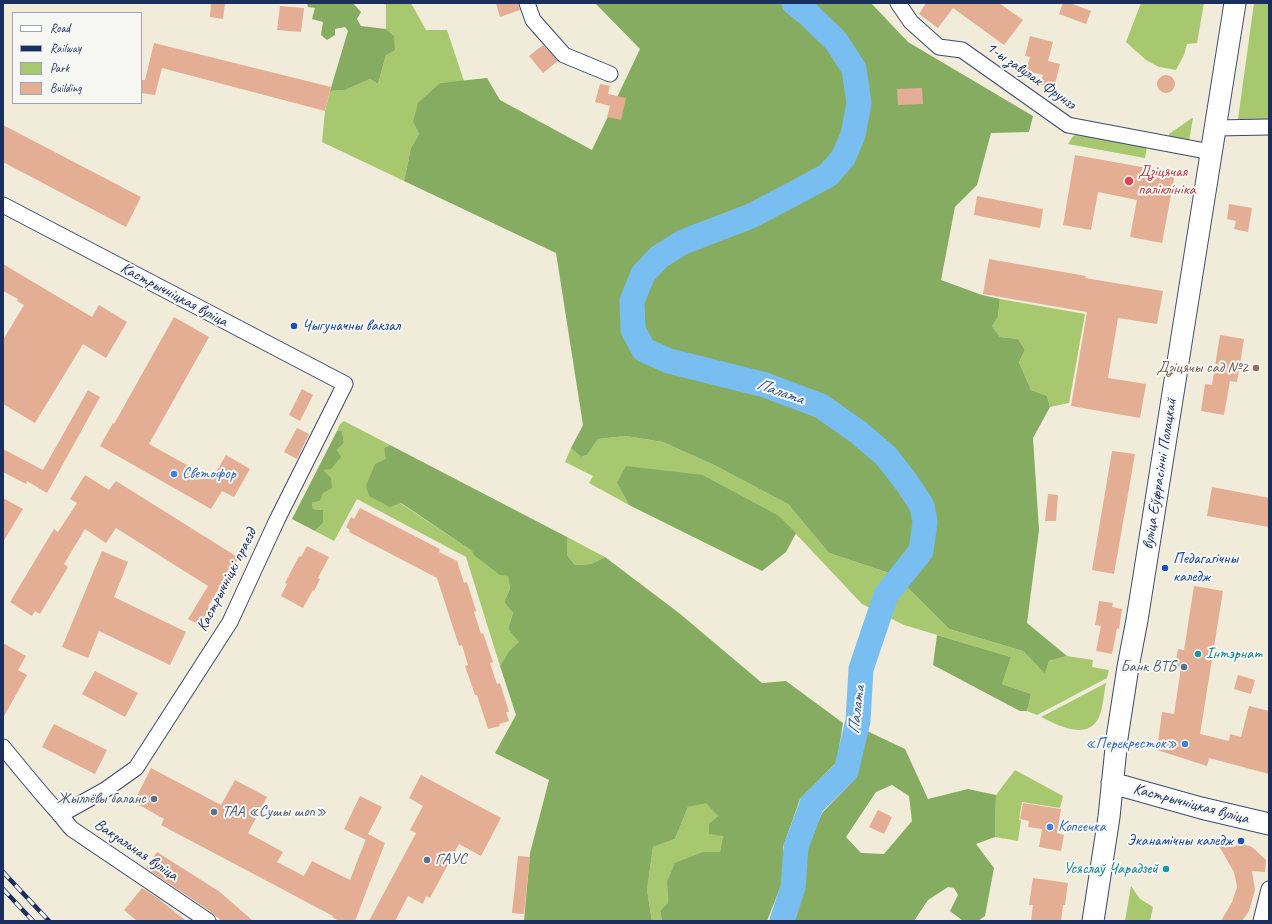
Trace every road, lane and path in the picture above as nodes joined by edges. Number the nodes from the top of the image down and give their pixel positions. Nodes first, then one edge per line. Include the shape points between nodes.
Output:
1 (527, 3) edge
2 (898, 3) edge
3 (1235, 3) edge
4 (610, 74) dead end
5 (1269, 127) edge
6 (1214, 128) junction
7 (1211, 152) junction
8 (3, 205) edge
9 (345, 384) joint
10 (3, 747) edge
11 (1112, 783) junction
12 (60, 815) junction
13 (1269, 824) edge
14 (1269, 889) edge
15 (208, 921) edge
16 (1093, 921) edge
17 (1261, 921) edge

1 - 4 street via 533,20 564,55
2 - 7 street, 1-ы завулак Фрунзэ via 910,22 939,47 962,50 1068,125
3 - 6 main road, вуліца Еўфрасінні Полацкай
5 - 6 street
6 - 7 main road, вуліца Еўфрасінні Полацкай
7 - 11 main road, вуліца Еўфрасінні Полацкай via 1128,667
8 - 9 street, Кастрычніцкая вуліца
9 - 12 street, Кастрычніцкі праезд via 277,520 230,622 136,768 105,790
10 - 12 street, Вакзальная вуліца
11 - 13 main road, Кастрычніцкая вуліца
11 - 16 main road, вуліца Еўфрасінні Полацкай
12 - 15 street, Вакзальная вуліца via 72,829
14 - 17 street

